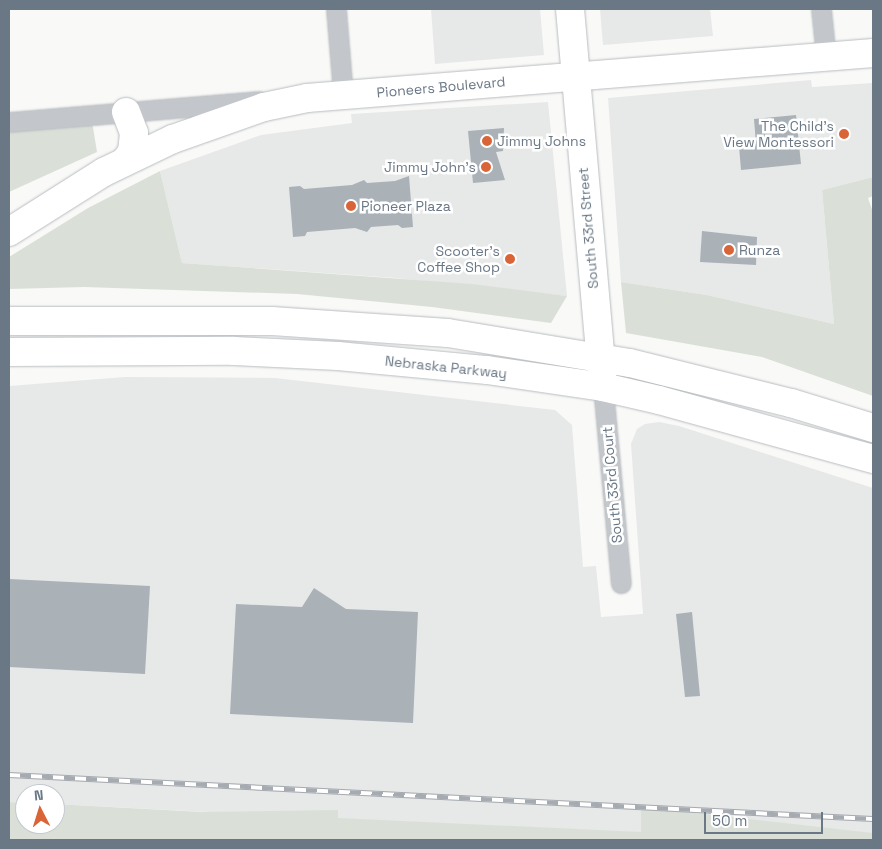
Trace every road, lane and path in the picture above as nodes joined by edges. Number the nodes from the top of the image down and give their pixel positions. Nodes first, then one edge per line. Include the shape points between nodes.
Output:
1 (336, 9) edge
2 (570, 9) edge
3 (822, 9) edge
4 (873, 53) edge
5 (826, 57) junction
6 (576, 77) junction
7 (343, 95) junction
8 (307, 98) junction
9 (126, 112) junction
10 (9, 122) edge
11 (115, 166) junction
12 (9, 213) edge
13 (9, 232) edge
14 (9, 322) edge
15 (9, 352) edge
16 (599, 356) junction
17 (603, 388) junction
18 (873, 428) edge
19 (873, 459) edge
20 (621, 583) dead end

1 - 7 street
2 - 6 main road, South 33rd Street
3 - 5 street
4 - 5 main road, Pioneers Boulevard
5 - 6 main road, Pioneers Boulevard
6 - 7 main road, Pioneers Boulevard
6 - 16 main road, South 33rd Street
7 - 8 main road, Pioneers Boulevard
8 - 9 street, Pioneers Boulevard
8 - 11 main road via 206,125
9 - 10 street, Pioneers Boulevard
9 - 11 main road via 134,133 132,152
11 - 12 main road
11 - 13 main road
14 - 16 main road via 241,320 336,324 448,333
15 - 17 main road, Nebraska Parkway via 234,351 338,356 487,370
16 - 17 main road, South 33rd Street
16 - 18 main road via 697,378
17 - 19 main road, Nebraska Parkway via 716,414
17 - 20 street, South 33rd Court

